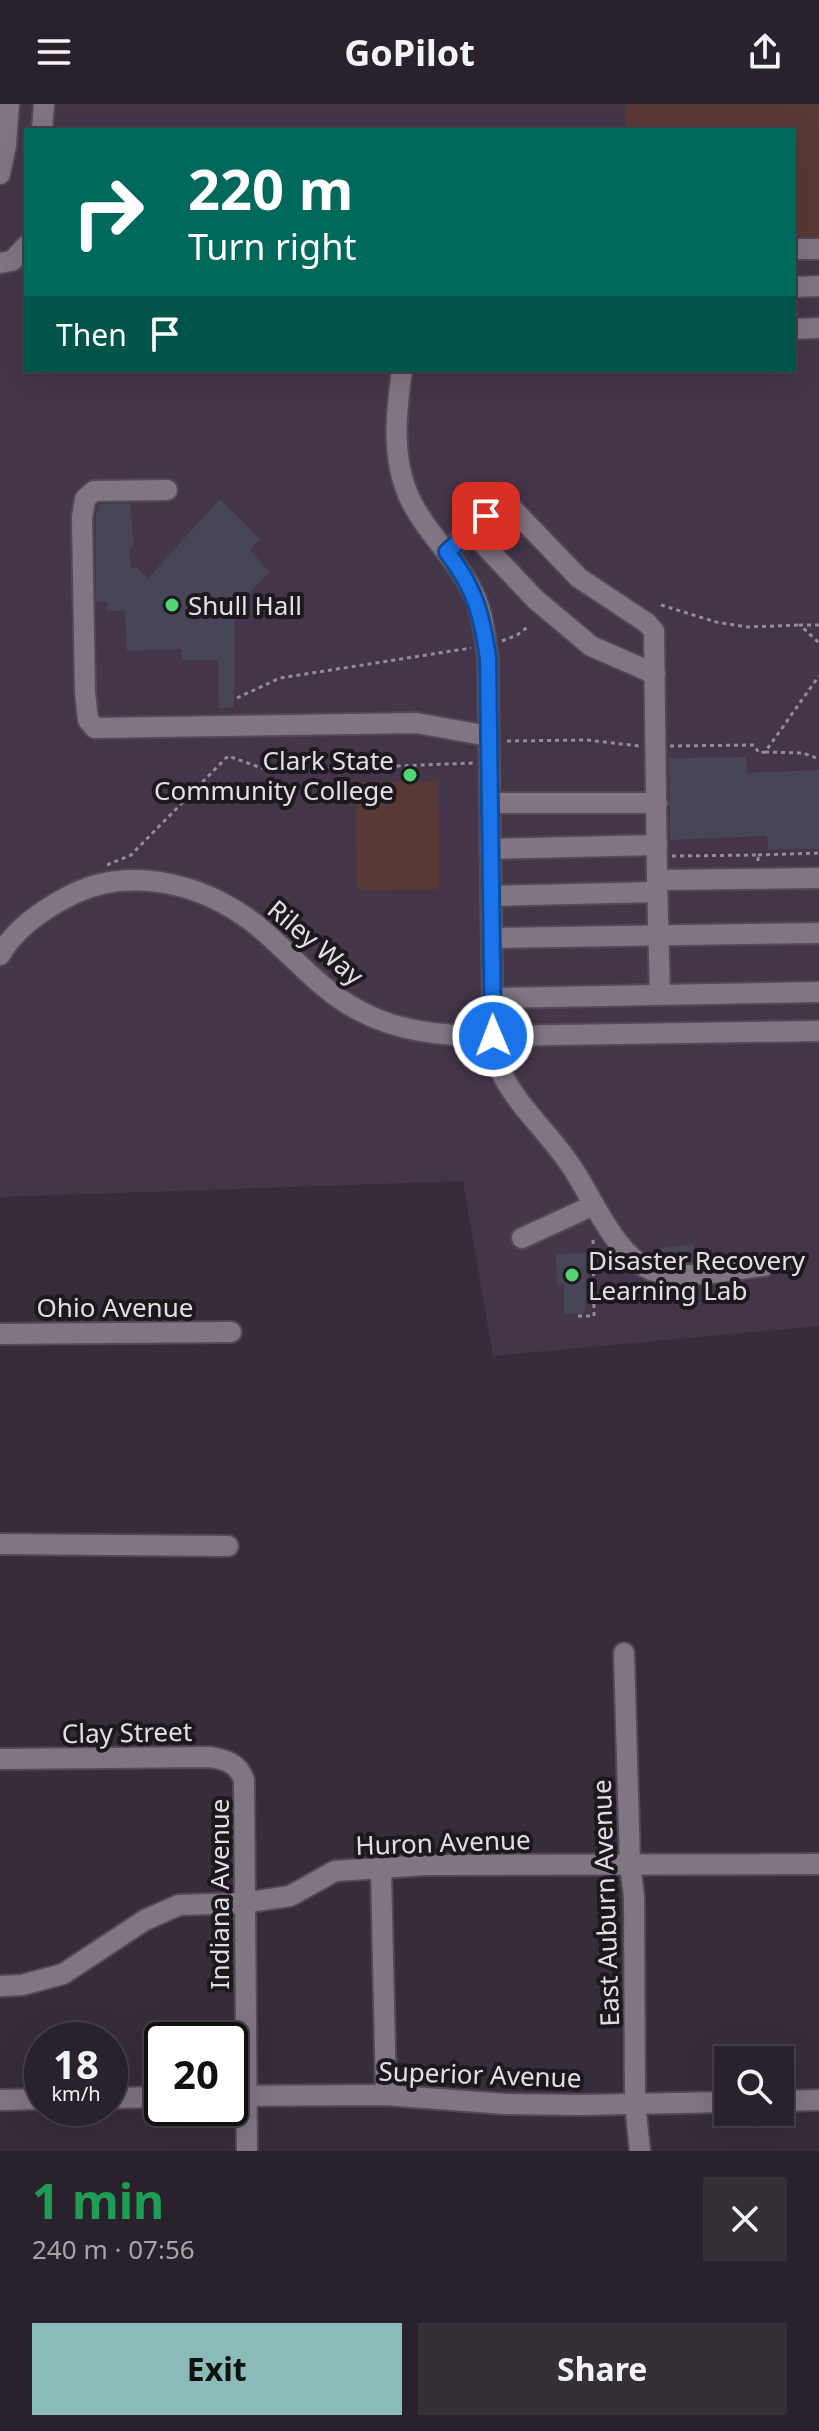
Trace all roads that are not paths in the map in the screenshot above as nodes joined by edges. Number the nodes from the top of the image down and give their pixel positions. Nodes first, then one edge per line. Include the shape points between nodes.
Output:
1 (9, 104) edge
2 (44, 104) edge
3 (42, 128) edge
4 (0, 174) edge
5 (24, 248) edge
6 (796, 249) edge
7 (819, 249) edge
8 (0, 263) edge
9 (819, 286) edge
10 (796, 287) edge
11 (819, 328) edge
12 (796, 329) edge
13 (402, 372) edge
14 (167, 490) dead end
15 (470, 530) junction
16 (447, 552) junction
17 (655, 674) junction
18 (489, 744) junction
19 (490, 803) junction
20 (657, 803) junction
21 (657, 845) junction
22 (490, 849) junction
23 (819, 878) edge
24 (657, 886) junction
25 (491, 896) junction
26 (819, 933) edge
27 (658, 937) junction
28 (492, 938) junction
29 (0, 955) edge
30 (819, 992) edge
31 (660, 995) junction
32 (492, 998) junction
33 (819, 1031) edge
34 (493, 1036) junction
35 (594, 1205) junction
36 (522, 1238) dead end
37 (764, 1266) dead end
38 (231, 1332) dead end
39 (0, 1334) edge
40 (0, 1544) edge
41 (228, 1546) dead end
42 (624, 1653) dead end
43 (0, 1759) edge
44 (244, 1780) joint
45 (630, 1864) junction
46 (819, 1864) edge
47 (381, 1869) junction
48 (244, 1903) junction
49 (0, 1986) edge
50 (240, 2022) edge
51 (386, 2095) junction
52 (248, 2096) edge
53 (24, 2099) edge
54 (0, 2100) edge
55 (819, 2100) edge
56 (794, 2101) edge
57 (714, 2102) edge
58 (635, 2104) junction
59 (243, 2126) edge
60 (247, 2151) edge
61 (640, 2151) edge

1 - 4 street
2 - 3 street
5 - 8 street via 12,261
6 - 7 street
9 - 10 street
11 - 12 street
13 - 16 street via 396,427 402,476 423,521
14 - 18 street via 94,491 85,499 85,692 88,720 95,728 416,723
15 - 16 street
15 - 17 street via 535,599 591,646
15 - 17 street via 501,502 507,503 579,578 654,631
16 - 18 street via 477,600 486,645
17 - 20 street
18 - 19 street
19 - 20 street
19 - 22 street
20 - 21 street
21 - 22 street
21 - 24 street
22 - 25 street
23 - 24 street
24 - 25 street
24 - 27 street
25 - 28 street
26 - 27 street
27 - 28 street
27 - 31 street
28 - 32 street
29 - 34 street, Riley Way via 35,916 79,891 130,880 158,881 232,908 332,994 377,1019 446,1036
30 - 31 street
31 - 32 street
32 - 34 street
33 - 34 street, Riley Way
34 - 35 street via 500,1070 511,1089 572,1166
35 - 36 street
35 - 37 street via 622,1245 651,1270 677,1275
38 - 39 street, Ohio Avenue
40 - 41 street
42 - 45 street, East Auburn Avenue
43 - 44 street, Clay Street via 210,1757 235,1765
44 - 48 street, Indiana Avenue
45 - 46 street, Huron Avenue
45 - 47 street, Huron Avenue
45 - 58 street, East Auburn Avenue
47 - 48 street, Huron Avenue via 335,1871 290,1896
47 - 51 street
48 - 49 street, Huron Avenue via 179,1905 145,1920 63,1974
48 - 50 street, Indiana Avenue
51 - 52 street, Superior Avenue
51 - 58 street, Superior Avenue via 505,2104
53 - 54 street
55 - 56 street
57 - 58 street, Superior Avenue
58 - 61 street, East Auburn Avenue
59 - 60 street, Indiana Avenue

